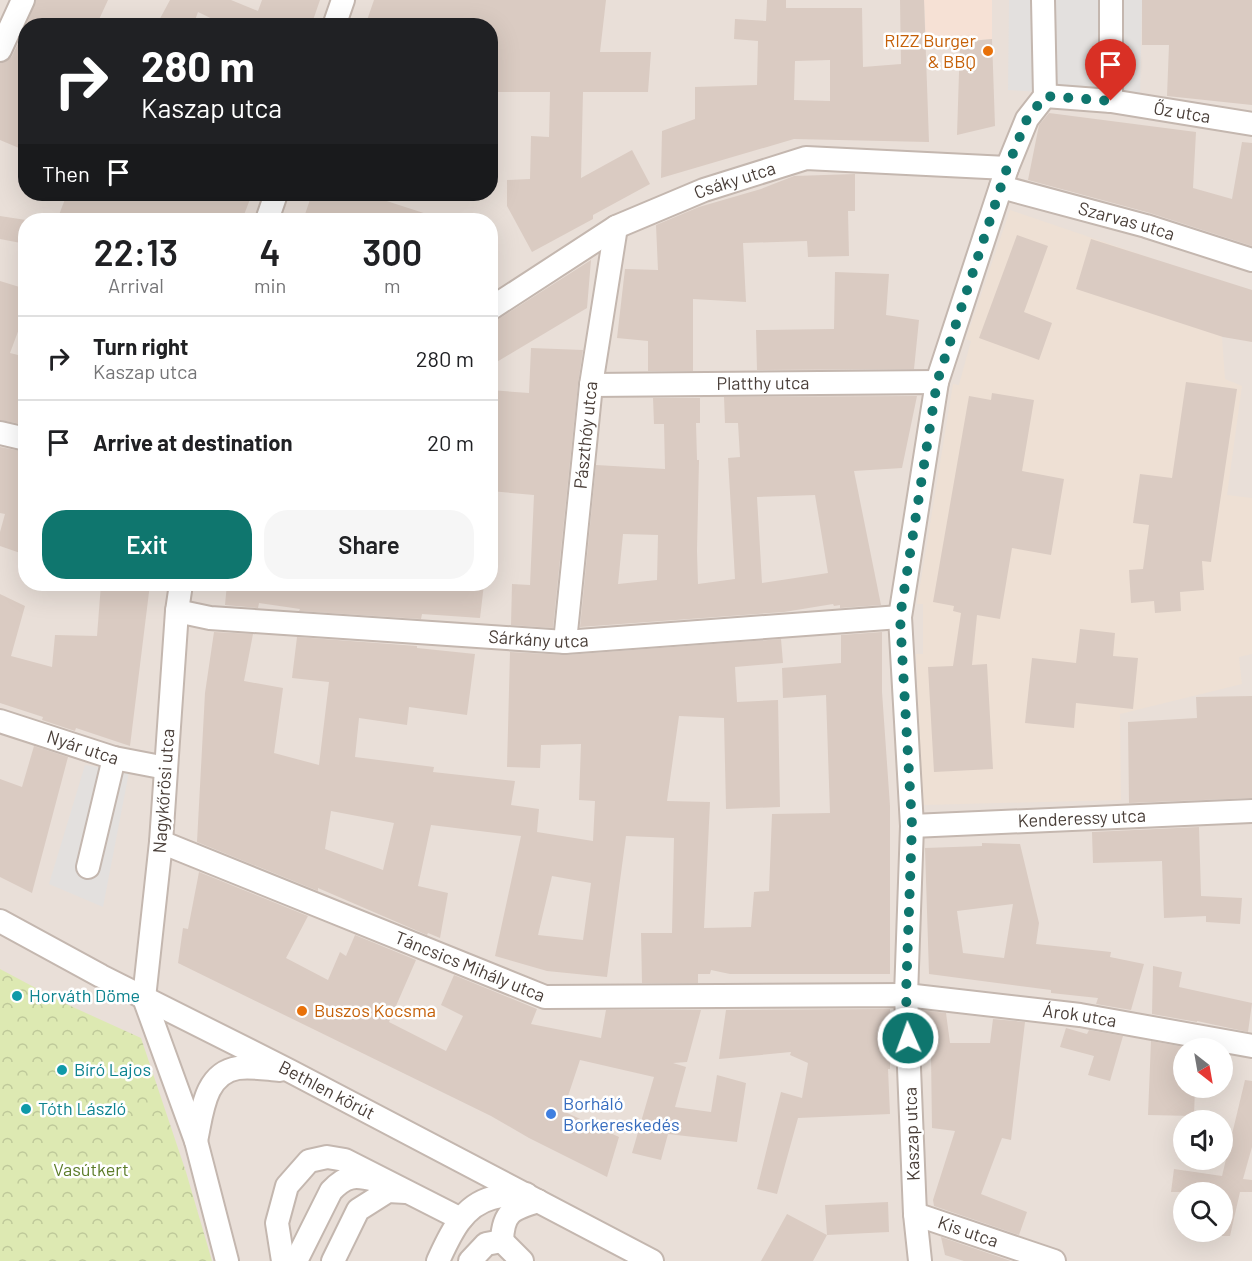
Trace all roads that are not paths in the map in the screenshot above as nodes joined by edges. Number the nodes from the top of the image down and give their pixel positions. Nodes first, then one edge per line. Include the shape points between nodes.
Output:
1 (23, 0) edge
2 (343, 0) edge
3 (1043, 0) edge
4 (1111, 0) edge
5 (337, 18) edge
6 (0, 50) edge
7 (1045, 96) junction
8 (1111, 101) junction
9 (1252, 124) edge
10 (1004, 177) junction
11 (615, 227) junction
12 (1252, 261) edge
13 (498, 304) edge
14 (937, 382) junction
15 (591, 385) junction
16 (0, 432) edge
17 (18, 437) edge
18 (180, 591) edge
19 (177, 611) junction
20 (900, 617) junction
21 (565, 642) junction
22 (0, 721) edge
23 (114, 758) junction
24 (166, 768) junction
25 (1252, 811) edge
26 (912, 825) junction
27 (161, 842) junction
28 (88, 867) dead end
29 (0, 921) edge
30 (906, 995) junction
31 (144, 998) junction
32 (1252, 1046) edge
33 (290, 1071) junction
34 (196, 1141) junction
35 (385, 1182) junction
36 (414, 1195) junction
37 (532, 1197) junction
38 (915, 1214) junction
39 (460, 1219) junction
40 (502, 1241) junction
41 (441, 1254) edge
42 (227, 1261) edge
43 (283, 1261) edge
44 (296, 1261) edge
45 (333, 1261) edge
46 (470, 1261) edge
47 (522, 1261) edge
48 (652, 1261) edge
49 (920, 1261) edge
50 (1054, 1261) edge

1 - 6 street
2 - 5 street
3 - 7 street
4 - 8 street
7 - 8 street
7 - 10 street, Kaszap utca via 1027,119
8 - 9 street, Őz utca
10 - 11 street, Csáky utca via 806,158 704,190
10 - 12 street, Szarvas utca
10 - 14 street, Kaszap utca
11 - 13 street, Csáky utca
11 - 15 street, Pászthóy utca
14 - 15 street, Platthy utca
14 - 20 street, Kaszap utca
15 - 21 street, Pászthóy utca
16 - 17 street
18 - 19 street, Nagykőrösi utca
19 - 21 street, Sárkány utca via 210,618
19 - 24 street, Nagykőrösi utca
20 - 21 street, Sárkány utca
20 - 26 street, Kaszap utca
22 - 23 street, Nyár utca
23 - 24 street, Nyár utca
23 - 28 street
24 - 27 street, Nagykőrösi utca
25 - 26 street, Kenderessy utca
26 - 30 street, Kaszap utca
27 - 30 street, Táncsics Mihály utca via 545,997
27 - 31 street, Nagykőrösi utca
29 - 31 street, Bethlen körút
30 - 32 street, Árok utca via 1080,1015
30 - 38 street, Kaszap utca
31 - 33 street, Bethlen körút
31 - 34 street
33 - 34 street via 226,1071 209,1088
33 - 37 street, Bethlen körút
34 - 42 street
35 - 36 street
35 - 43 street via 345,1160 327,1157 309,1161 287,1186 277,1223
35 - 44 street via 360,1176 339,1183
36 - 39 street
36 - 41 street via 435,1213
36 - 45 street via 388,1191 358,1210
37 - 39 street via 493,1198 474,1206
37 - 40 street via 503,1222
37 - 48 street, Bethlen körút
38 - 49 street, Kaszap utca
38 - 50 street, Kis utca
39 - 41 street
40 - 46 street via 486,1244
40 - 47 street

